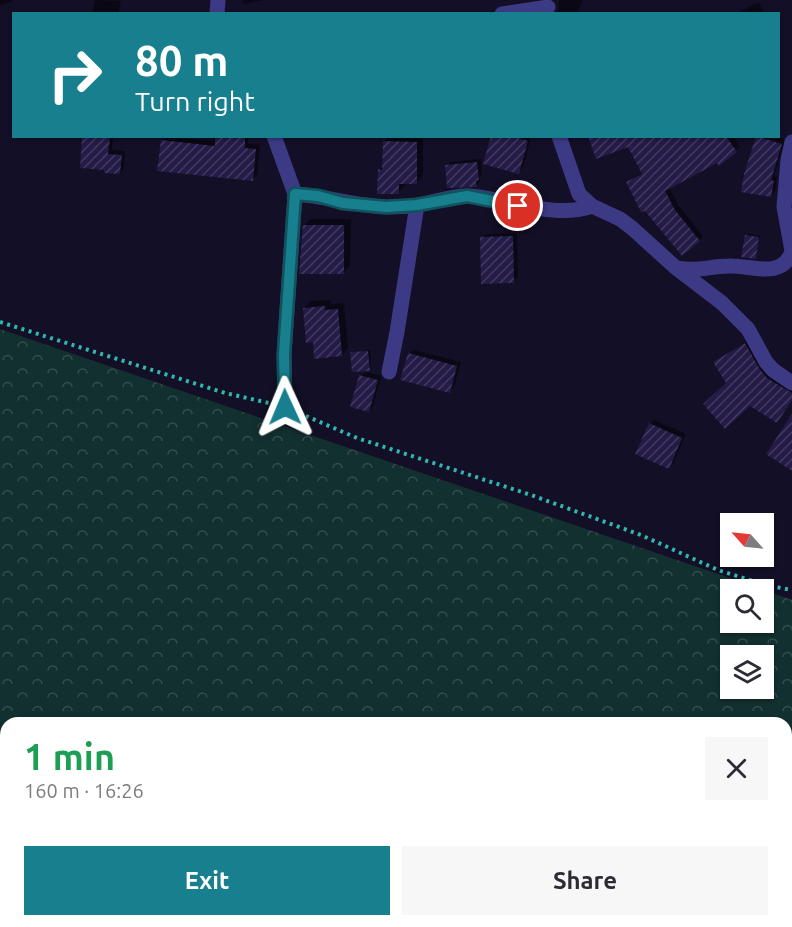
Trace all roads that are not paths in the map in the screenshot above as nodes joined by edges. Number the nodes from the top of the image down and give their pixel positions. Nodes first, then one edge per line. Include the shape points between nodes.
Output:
1 (549, 7) edge
2 (515, 12) edge
3 (275, 138) edge
4 (560, 138) edge
5 (792, 142) edge
6 (295, 194) junction
7 (417, 205) junction
8 (592, 206) junction
9 (792, 251) edge
10 (675, 267) junction
11 (389, 372) dead end
12 (792, 383) edge
13 (285, 407) road end

1 - 2 street
3 - 6 street
4 - 8 street via 579,194
5 - 9 street via 784,207
6 - 7 street via 364,205
6 - 13 street via 284,354
7 - 8 street via 467,196 573,211
7 - 11 street
8 - 10 street via 626,224
9 - 10 street via 781,266 767,270 732,266 698,271
10 - 12 street via 733,313 748,329 766,362

